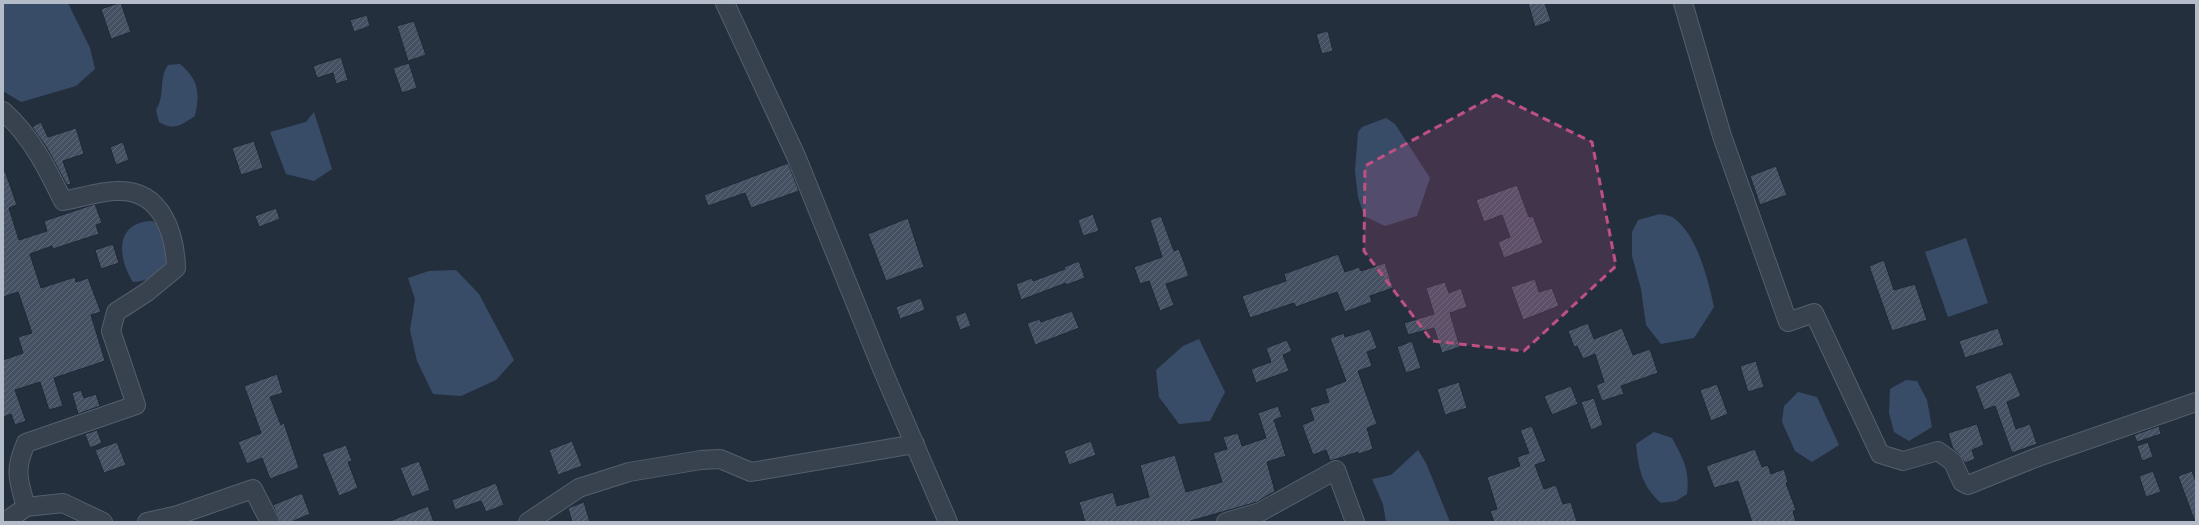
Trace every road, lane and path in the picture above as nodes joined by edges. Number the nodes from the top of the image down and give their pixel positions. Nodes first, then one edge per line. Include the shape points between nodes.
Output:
1 (725, 3) edge
2 (1683, 3) edge
3 (3, 111) edge
4 (2196, 402) edge
5 (914, 444) junction
6 (26, 507) junction
7 (5, 522) edge
8 (103, 522) edge
9 (147, 522) edge
10 (270, 522) edge
11 (528, 522) edge
12 (948, 522) edge
13 (1226, 522) edge
14 (1355, 522) edge

1 - 5 street via 796,156
2 - 4 street via 1722,136 1788,322 1814,313 1880,454 1903,461 1938,451 1953,462 1962,482 1968,485 2035,458
3 - 6 street via 14,120 42,159 63,201 120,191 144,196 166,220 175,249 176,268 147,292 116,312 111,331 136,405 26,443 18,461 19,485
5 - 11 street via 751,472 720,459 629,472 579,488
5 - 12 street
6 - 7 street
6 - 8 street via 63,503
9 - 10 street via 178,515 253,488
13 - 14 street via 1260,512 1336,470

